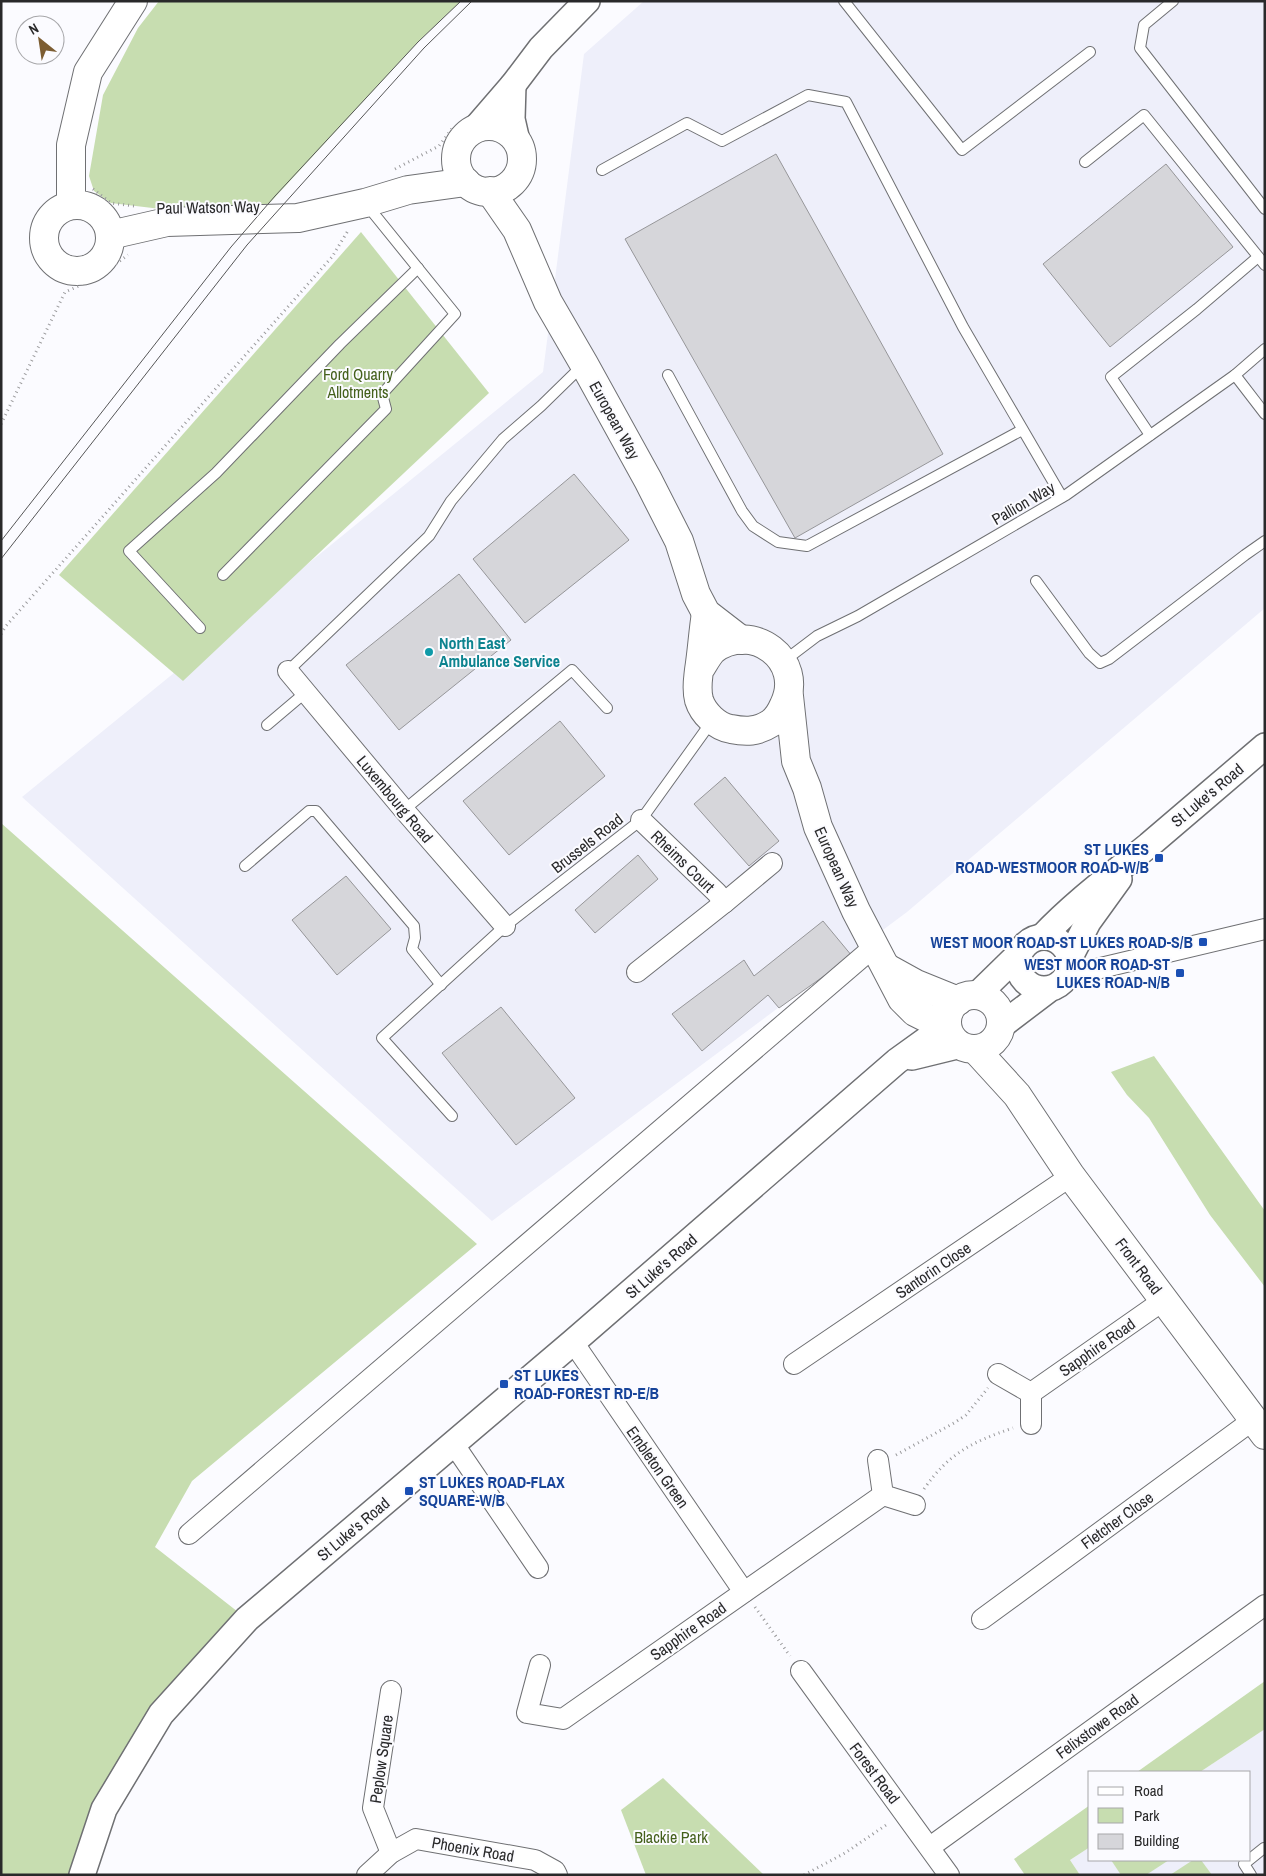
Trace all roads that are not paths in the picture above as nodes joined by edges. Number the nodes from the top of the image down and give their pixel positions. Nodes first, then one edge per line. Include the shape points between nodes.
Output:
1 (133, 1) edge
2 (587, 1) edge
3 (844, 1) edge
4 (1173, 1) edge
5 (1090, 52) dead end
6 (513, 85) junction
7 (465, 127) junction
8 (517, 141) junction
9 (1085, 162) dead end
10 (602, 170) dead end
11 (481, 179) junction
12 (365, 204) junction
13 (71, 205) junction
14 (1265, 209) edge
15 (110, 235) junction
16 (1261, 261) edge
17 (418, 268) junction
18 (1265, 350) edge
19 (584, 364) junction
20 (1235, 374) junction
21 (668, 375) dead end
22 (1265, 414) edge
23 (1022, 430) junction
24 (1150, 435) junction
25 (1062, 497) junction
26 (1265, 541) edge
27 (223, 575) dead end
28 (1036, 580) dead end
29 (706, 613) junction
30 (200, 628) dead end
31 (741, 640) junction
32 (783, 662) junction
33 (700, 669) junction
34 (288, 671) joint
35 (306, 692) junction
36 (789, 696) junction
37 (607, 708) dead end
38 (712, 720) junction
39 (267, 725) dead end
40 (748, 732) junction
41 (1265, 746) edge
42 (796, 761) junction
43 (404, 810) junction
44 (641, 820) junction
45 (1148, 844) junction
46 (772, 863) dead end
47 (245, 866) dead end
48 (724, 903) junction
49 (504, 926) junction
50 (1265, 929) edge
51 (1042, 937) junction
52 (1019, 954) junction
53 (881, 957) junction
54 (637, 972) dead end
55 (1062, 974) junction
56 (441, 985) junction
57 (961, 1023) junction
58 (1001, 1027) junction
59 (1017, 1095) junction
60 (452, 1116) dead end
61 (1071, 1176) junction
62 (1164, 1300) junction
63 (573, 1342) junction
64 (794, 1364) dead end
65 (998, 1374) road end
66 (1030, 1393) junction
67 (1031, 1424) road end
68 (1259, 1428) edge
69 (453, 1443) junction
70 (878, 1460) road end
71 (883, 1495) junction
72 (915, 1505) road end
73 (189, 1534) dead end
74 (538, 1568) dead end
75 (744, 1592) junction
76 (1265, 1605) edge
77 (982, 1619) dead end
78 (540, 1665) dead end
79 (801, 1671) road end
80 (391, 1691) dead end
81 (930, 1847) junction
82 (1264, 1848) edge
83 (391, 1854) junction
84 (1251, 1858) edge
85 (1248, 1861) edge
86 (82, 1875) edge
87 (367, 1875) edge
88 (557, 1875) edge
89 (950, 1875) edge
90 (1251, 1875) edge

1 - 13 main road via 88,72 71,145
2 - 6 street via 541,48
3 - 5 lane via 962,150
4 - 14 lane via 1144,25 1140,48
6 - 7 street
6 - 8 street via 512,119
7 - 8 main road via 495,126
7 - 11 main road via 457,151
8 - 11 main road via 522,156 521,168
9 - 16 lane via 1144,115
10 - 23 lane via 687,123 722,141 808,95 846,102 963,327
11 - 12 main road via 398,181
11 - 19 main road, European Way via 517,230 548,302
12 - 15 main road via 298,218 167,222
12 - 17 lane
13 - 15 main road via 83,205 101,215
13 - 15 main road via 54,214 45,230 46,250 61,266 78,270 90,268 107,252
16 - 24 lane via 1111,377
17 - 27 lane via 455,314 382,394 386,409
17 - 30 lane via 216,473 130,551
18 - 20 lane, Pallion Way
19 - 29 main road, European Way via 679,540 696,594
19 - 34 lane via 503,439 451,501 429,536
20 - 22 lane
20 - 24 lane, Pallion Way
21 - 23 lane via 742,511 753,526 778,542 808,546
23 - 25 lane
24 - 25 lane, Pallion Way
25 - 32 lane, Pallion Way via 858,616 816,636
26 - 28 lane via 1109,659 1100,662 1089,653
29 - 31 main road
29 - 33 main road
31 - 32 main road via 754,640 773,650
31 - 33 main road via 733,640 712,651
32 - 36 main road via 789,677
33 - 38 main road via 697,682 699,702
34 - 35 street, Luxembourg Road
35 - 39 lane
35 - 43 street, Luxembourg Road
36 - 40 main road via 772,722
36 - 42 main road, European Way
37 - 43 lane via 572,670
38 - 40 main road via 724,728
38 - 44 lane, Brussels Road
40 - 42 main road
41 - 45 street, St Luke's Road
42 - 53 main road, European Way via 818,828
43 - 49 street, Luxembourg Road
44 - 48 street, Rheims Court
44 - 49 lane, Brussels Road
45 - 51 street, St Luke's Road via 1064,914
45 - 55 street, St Luke's Road via 1088,922
46 - 48 street, Rheims Court
47 - 56 lane via 309,811 316,811 414,926 412,949
48 - 54 street, Rheims Court
49 - 56 lane, Brussels Road
50 - 55 street
51 - 52 street via 1033,939
51 - 55 street via 1060,942
52 - 55 street via 1017,964 1022,979 1033,988
52 - 57 street
53 - 57 main road, European Way via 902,999 915,1012 929,1019
53 - 73 street
55 - 58 street, St Luke's Road
56 - 60 lane, Brussels Road via 382,1038
57 - 58 main road via 985,1047 992,1043
57 - 58 main road via 990,1000 1000,1012
57 - 59 main road
57 - 63 street, St Luke's Road via 897,1061
58 - 59 main road
59 - 61 main road, Front Road
61 - 62 main road, Front Road
61 - 64 street, Santorin Close
62 - 66 street, Sapphire Road
62 - 68 main road, Front Road
63 - 69 street, St Luke's Road
63 - 75 street, Embleton Green
65 - 66 street
66 - 67 street
68 - 77 street, Fletcher Close
69 - 74 street
69 - 86 street, St Luke's Road via 247,1619 160,1714 104,1809
70 - 71 street
71 - 72 street
71 - 75 street, Sapphire Road
75 - 78 street, Sapphire Road via 563,1719 527,1713
76 - 81 street, Felixstowe Road
79 - 81 street, Forest Road
80 - 83 street, Peplow Square via 373,1808
81 - 89 street, Forest Road
82 - 84 lane
83 - 87 street, Phoenix Road
83 - 88 street, Phoenix Road via 416,1839 535,1860
85 - 90 lane via 1244,1864

